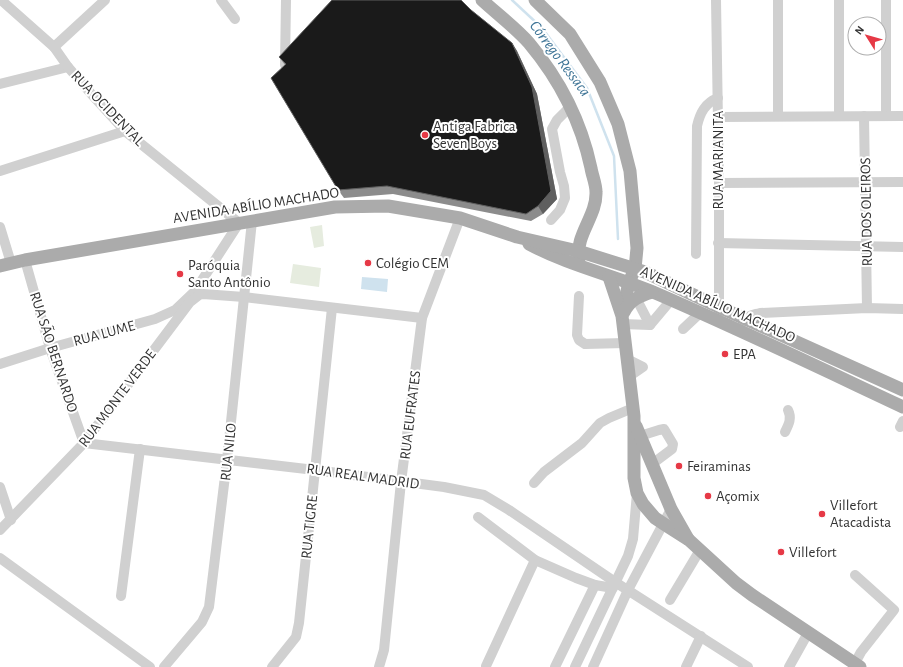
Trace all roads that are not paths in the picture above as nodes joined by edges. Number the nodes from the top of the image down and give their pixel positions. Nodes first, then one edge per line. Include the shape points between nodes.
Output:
1 (2, 0) edge
2 (105, 0) edge
3 (221, 0) edge
4 (286, 0) edge
5 (482, 0) edge
6 (535, 0) edge
7 (716, 0) edge
8 (778, 0) edge
9 (839, 0) edge
10 (886, 0) edge
11 (235, 19) dead end
12 (54, 47) junction
13 (285, 65) edge
14 (68, 67) junction
15 (0, 84) edge
16 (718, 98) junction
17 (571, 106) junction
18 (778, 116) junction
19 (839, 116) junction
20 (864, 116) junction
21 (886, 116) junction
22 (903, 116) edge
23 (718, 117) junction
24 (125, 131) junction
25 (0, 170) edge
26 (866, 182) junction
27 (903, 182) edge
28 (719, 183) junction
29 (460, 218) junction
30 (552, 220) dead end
31 (246, 222) junction
32 (0, 227) edge
33 (517, 237) junction
34 (718, 243) junction
35 (867, 247) junction
36 (903, 247) edge
37 (578, 251) junction
38 (696, 254) dead end
39 (25, 260) junction
40 (6, 265) edge
41 (586, 268) junction
42 (640, 270) junction
43 (609, 277) junction
44 (629, 282) junction
45 (652, 292) junction
46 (579, 296) dead end
47 (244, 297) junction
48 (636, 298) junction
49 (671, 300) junction
50 (686, 307) junction
51 (719, 307) junction
52 (332, 308) junction
53 (866, 308) junction
54 (903, 308) edge
55 (700, 313) junction
56 (422, 318) junction
57 (622, 320) junction
58 (718, 320) junction
59 (742, 324) junction
60 (650, 325) junction
61 (625, 343) junction
62 (50, 348) junction
63 (0, 364) edge
64 (903, 390) edge
65 (903, 407) edge
66 (788, 410) dead end
67 (633, 413) junction
68 (786, 432) dead end
69 (640, 436) junction
70 (84, 443) junction
71 (140, 449) junction
72 (227, 460) junction
73 (652, 464) junction
74 (315, 470) junction
75 (634, 478) junction
76 (658, 478) junction
77 (401, 482) junction
78 (534, 483) dead end
79 (0, 486) edge
80 (637, 493) junction
81 (671, 509) junction
82 (478, 517) dead end
83 (11, 520) junction
84 (664, 524) junction
85 (0, 530) edge
86 (689, 540) junction
87 (700, 550) junction
88 (0, 558) edge
89 (535, 560) junction
90 (855, 575) dead end
91 (595, 585) junction
92 (614, 585) junction
93 (628, 590) junction
94 (121, 596) dead end
95 (670, 600) dead end
96 (808, 633) junction
97 (700, 636) junction
98 (857, 665) edge
99 (486, 666) dead end
100 (150, 667) edge
101 (164, 667) edge
102 (272, 667) edge
103 (379, 667) edge
104 (555, 667) edge
105 (575, 667) edge
106 (593, 667) edge
107 (686, 667) edge
108 (748, 667) edge
109 (789, 667) edge

1 - 12 street, RUA OCIDENTAL
2 - 12 street
3 - 11 street
4 - 13 street
5 - 17 main road via 529,43 559,84
6 - 42 main road via 570,34 600,82 618,124 630,171
7 - 16 street, RUA MARIANITA
8 - 18 street
9 - 19 street
10 - 21 street
12 - 14 street, RUA OCIDENTAL
14 - 15 street
14 - 24 street, RUA OCIDENTAL
16 - 23 street, RUA MARIANITA
16 - 38 street via 711,100 703,109 697,126
17 - 30 street via 552,129 565,198
17 - 37 main road via 586,146 596,192 591,216
18 - 19 street
18 - 23 street
19 - 20 street
20 - 21 street
20 - 26 street, RUA DOS OLEIROS
21 - 22 street
23 - 28 street, RUA MARIANITA
24 - 25 street
24 - 31 street, RUA OCIDENTAL
26 - 27 street
26 - 28 street
26 - 35 street, RUA DOS OLEIROS
28 - 34 street, RUA MARIANITA
29 - 31 main road, AVENIDA ABÍLIO MACHADO via 388,206 335,207
29 - 33 main road, AVENIDA ABÍLIO MACHADO
29 - 56 street, RUA EUFRATES
31 - 39 main road, AVENIDA ABÍLIO MACHADO
31 - 47 street, RUA NILO
31 - 62 street, RUA LUME via 198,286 181,305 166,315
32 - 40 street
33 - 37 main road, AVENIDA ABÍLIO MACHADO
33 - 41 main road, AVENIDA ABÍLIO MACHADO via 548,254
34 - 35 street
34 - 51 street, RUA MARIANITA
35 - 36 street
35 - 53 street, RUA DOS OLEIROS
37 - 41 main road via 580,262
37 - 42 main road, AVENIDA ABÍLIO MACHADO
39 - 40 main road, AVENIDA ABÍLIO MACHADO
39 - 62 street, RUA SÃO BERNARDO
41 - 43 main road, AVENIDA ABÍLIO MACHADO
42 - 44 main road
42 - 51 main road, AVENIDA ABÍLIO MACHADO
43 - 44 main road, AVENIDA ABÍLIO MACHADO
43 - 57 main road
44 - 45 main road, AVENIDA ABÍLIO MACHADO
44 - 57 main road
45 - 48 main road
45 - 49 main road, AVENIDA ABÍLIO MACHADO
46 - 61 street via 579,340 585,344
47 - 52 street, RUA MONTE VERDE
47 - 70 street, RUA MONTE VERDE via 203,294 190,302
47 - 72 street, RUA NILO
48 - 57 main road via 626,308
48 - 60 street
49 - 50 main road, AVENIDA ABÍLIO MACHADO
49 - 60 street
50 - 55 main road, AVENIDA ABÍLIO MACHADO
50 - 55 street via 683,329
51 - 58 street, RUA MARIANITA
51 - 59 main road, AVENIDA ABÍLIO MACHADO
52 - 56 street, RUA MONTE VERDE
52 - 74 street, RUA TIGRE
53 - 54 street
53 - 59 street via 760,313 750,315
55 - 58 main road, AVENIDA ABÍLIO MACHADO
56 - 77 street, RUA EUFRATES
57 - 60 street
57 - 61 main road
58 - 59 main road, AVENIDA ABÍLIO MACHADO
59 - 64 main road, AVENIDA ABÍLIO MACHADO
59 - 65 main road, AVENIDA ABÍLIO MACHADO
61 - 67 main road
62 - 63 street, RUA LUME
62 - 70 street, RUA SÃO BERNARDO
66 - 68 street via 791,415
67 - 69 main road
67 - 75 main road
67 - 78 street via 609,418 600,423 582,443 544,472
69 - 73 main road
69 - 73 street via 664,430 673,444 672,449
70 - 71 street, RUA REAL MADRID
70 - 83 street, RUA MONTE VERDE
71 - 72 street, RUA REAL MADRID
71 - 94 street
72 - 74 street, RUA REAL MADRID
72 - 101 street, RUA NILO via 210,607 202,622
73 - 76 main road
74 - 77 street, RUA REAL MADRID
74 - 102 street, RUA TIGRE via 296,637
75 - 76 main road via 646,474
75 - 80 main road
76 - 81 main road
77 - 92 street, RUA REAL MADRID via 484,495
77 - 103 street, RUA EUFRATES via 384,650
79 - 83 street
80 - 84 main road via 648,511
80 - 92 street via 633,539
81 - 84 street
81 - 86 main road
82 - 89 street
83 - 85 street, RUA MONTE VERDE
84 - 86 main road
84 - 93 street
86 - 87 main road
87 - 95 street
87 - 96 main road via 736,583
88 - 100 street
89 - 91 street
89 - 99 street
90 - 98 street via 894,610 861,652
91 - 92 street
91 - 104 street
92 - 93 street, RUA REAL MADRID
92 - 105 street
93 - 97 street, RUA REAL MADRID
93 - 106 street
96 - 98 main road
96 - 109 street
97 - 107 street
97 - 108 street, RUA REAL MADRID

